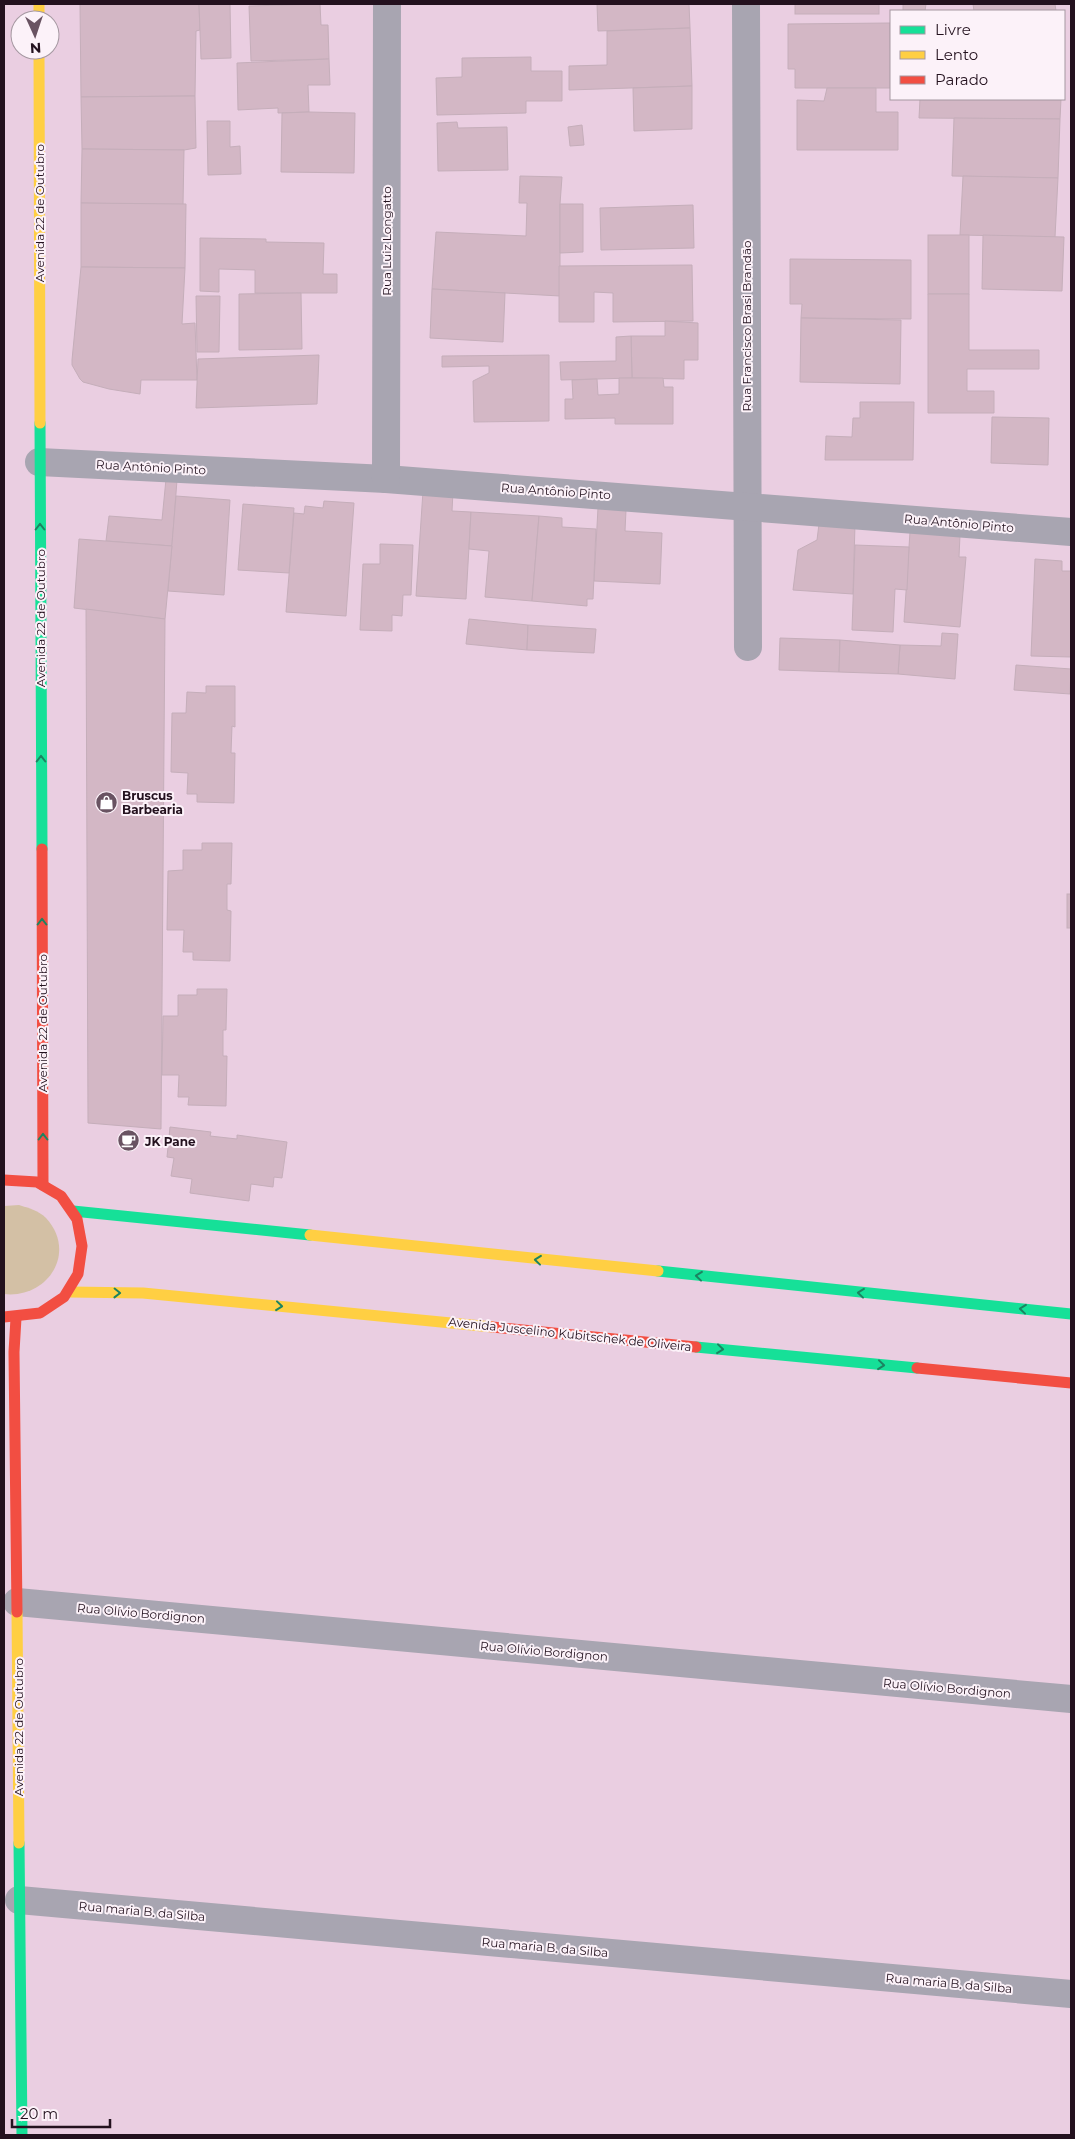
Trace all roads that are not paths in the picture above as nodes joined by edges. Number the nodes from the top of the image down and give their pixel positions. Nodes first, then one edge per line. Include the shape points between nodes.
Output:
1 (387, 4) edge
2 (746, 4) edge
3 (39, 60) edge
4 (39, 462) junction
5 (386, 479) junction
6 (746, 506) junction
7 (1071, 532) edge
8 (748, 647) dead end
9 (4, 1180) edge
10 (43, 1185) junction
11 (73, 1212) junction
12 (69, 1292) junction
13 (1071, 1314) edge
14 (4, 1317) edge
15 (16, 1318) junction
16 (1071, 1383) edge
17 (17, 1602) junction
18 (1071, 1699) edge
19 (20, 1900) junction
20 (1071, 1994) edge
21 (22, 2135) edge

1 - 5 street, Rua Luiz Longatto
2 - 6 street, Rua Francisco Brasi Brandão
3 - 4 main road, Avenida 22 de Outubro
4 - 5 street, Rua Antônio Pinto
10 -> 4 main road, Avenida 22 de Outubro
5 - 6 street, Rua Antônio Pinto
6 - 7 street, Rua Antônio Pinto
6 - 8 street, Rua Francisco Brasi Brandão
9 - 10 main road
10 - 11 main road via 60,1196
11 - 12 main road via 83,1238 84,1252 77,1280
13 -> 11 main road
12 - 15 main road via 46,1310
12 -> 16 main road, Avenida Juscelino Kubitschek de Oliveira via 143,1293
14 - 15 main road
15 - 17 main road, Avenida 22 de Outubro
17 - 18 street, Rua Olívio Bordignon
17 - 19 main road, Avenida 22 de Outubro
19 - 20 street, Rua maria B. da Silba
19 - 21 main road, Avenida 22 de Outubro

